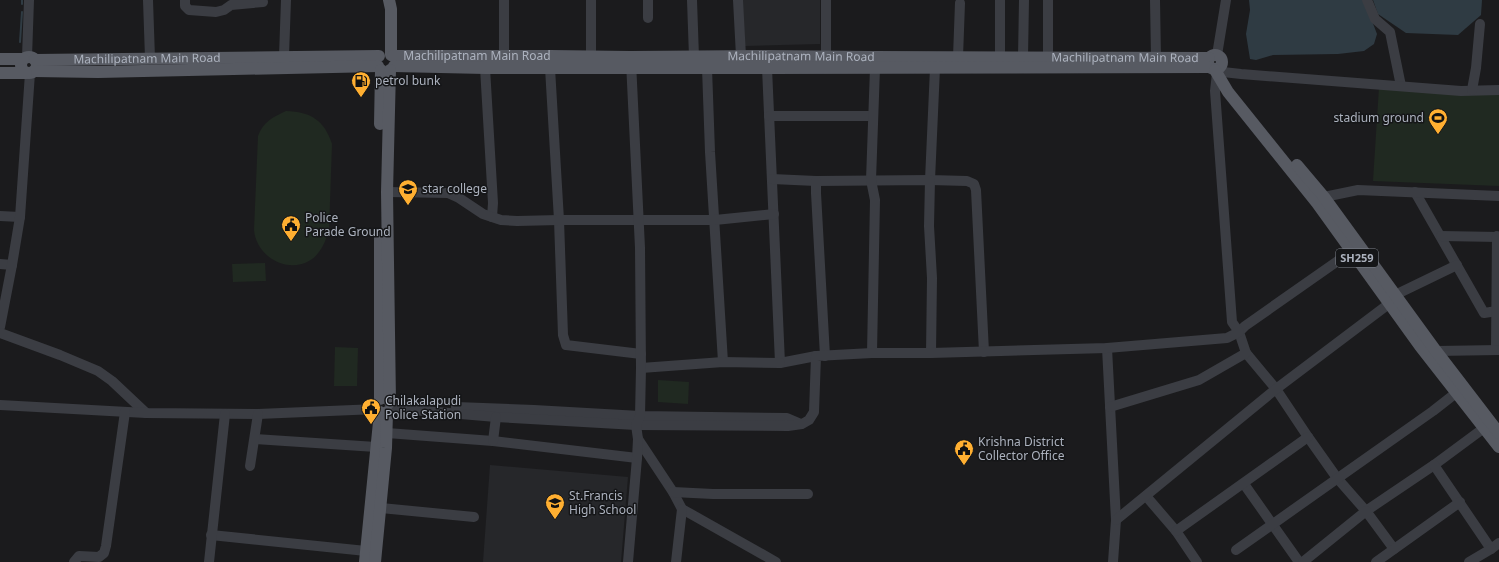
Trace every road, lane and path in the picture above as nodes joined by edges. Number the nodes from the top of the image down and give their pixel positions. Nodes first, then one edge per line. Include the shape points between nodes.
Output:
1 (29, 0) edge
2 (148, 0) edge
3 (185, 0) edge
4 (286, 0) edge
5 (385, 0) edge
6 (389, 0) edge
7 (504, 0) edge
8 (591, 0) edge
9 (648, 0) edge
10 (692, 0) edge
11 (738, 0) edge
12 (826, 0) edge
13 (1000, 0) edge
14 (1024, 0) edge
15 (1048, 0) edge
16 (1156, 0) edge
17 (1226, 0) edge
18 (1367, 0) edge
19 (263, 2) dead end
20 (960, 3) dead end
21 (648, 18) dead end
22 (1480, 24) dead end
23 (284, 56) junction
24 (504, 56) junction
25 (741, 56) junction
26 (591, 57) junction
27 (694, 57) junction
28 (958, 57) junction
29 (1000, 57) junction
30 (1156, 57) junction
31 (150, 58) junction
32 (1023, 58) junction
33 (1048, 58) junction
34 (0, 59) edge
35 (386, 62) junction
36 (826, 62) junction
37 (1098, 62) junction
38 (631, 63) junction
39 (29, 66) junction
40 (1216, 66) junction
41 (485, 68) junction
42 (550, 68) junction
43 (707, 68) junction
44 (767, 68) junction
45 (874, 68) junction
46 (935, 68) junction
47 (0, 73) edge
48 (1401, 86) junction
49 (1472, 90) junction
50 (1499, 90) edge
51 (769, 116) junction
52 (873, 116) junction
53 (772, 179) junction
54 (871, 180) junction
55 (930, 180) junction
56 (816, 181) junction
57 (387, 192) junction
58 (1415, 192) junction
59 (1499, 196) edge
60 (1324, 197) junction
61 (774, 214) junction
62 (0, 216) edge
63 (20, 217) junction
64 (492, 217) junction
65 (559, 220) junction
66 (639, 220) junction
67 (715, 220) junction
68 (1441, 236) junction
69 (1498, 236) edge
70 (1352, 251) junction
71 (0, 264) edge
72 (12, 265) junction
73 (1457, 265) junction
74 (1392, 299) junction
75 (1497, 311) junction
76 (0, 327) edge
77 (1239, 332) junction
78 (1107, 348) junction
79 (1498, 350) edge
80 (984, 352) junction
81 (872, 353) junction
82 (931, 353) junction
83 (1246, 353) junction
84 (641, 354) junction
85 (1432, 354) junction
86 (820, 356) junction
87 (723, 362) junction
88 (780, 363) junction
89 (641, 368) junction
90 (1276, 388) junction
91 (1456, 393) junction
92 (0, 405) edge
93 (385, 406) junction
94 (1110, 406) junction
95 (125, 412) junction
96 (146, 413) junction
97 (224, 414) junction
98 (258, 414) junction
99 (496, 417) junction
100 (638, 420) junction
101 (1492, 428) edge
102 (387, 433) junction
103 (1308, 437) junction
104 (638, 439) junction
105 (255, 440) junction
106 (493, 441) junction
107 (1499, 447) edge
108 (376, 448) junction
109 (637, 458) junction
110 (1434, 465) junction
111 (250, 466) dead end
112 (1337, 478) junction
113 (1244, 484) junction
114 (673, 492) junction
115 (808, 494) dead end
116 (1146, 496) junction
117 (1460, 502) junction
118 (381, 508) junction
119 (682, 509) junction
120 (1366, 512) junction
121 (474, 517) dead end
122 (1116, 520) junction
123 (1272, 524) junction
124 (1176, 531) junction
125 (211, 536) junction
126 (1495, 546) edge
127 (1394, 549) junction
128 (1236, 550) dead end
129 (366, 556) edge
130 (74, 562) edge
131 (209, 562) edge
132 (376, 562) edge
133 (628, 562) edge
134 (676, 562) edge
135 (776, 562) edge
136 (1113, 562) edge
137 (1197, 562) edge
138 (1299, 562) edge
139 (1303, 562) edge
140 (1376, 562) edge
141 (1469, 562) edge

1 - 39 street
2 - 31 street
3 - 19 street via 189,10 216,12 231,5
4 - 23 street
5 - 35 main road
6 - 35 main road via 391,9
7 - 24 street
8 - 26 street
9 - 21 street
10 - 27 street
11 - 25 street
12 - 36 street
13 - 29 street
14 - 32 street
15 - 33 street
16 - 30 street
17 - 40 street
18 - 48 street via 1375,18 1390,32
20 - 28 street
22 - 49 street
23 - 31 main road, Machilipatnam Main Road
23 - 35 main road, Machilipatnam Main Road
24 - 26 main road, Machilipatnam Main Road
24 - 35 main road, Machilipatnam Main Road
25 - 27 main road, Machilipatnam Main Road
25 - 36 main road, Machilipatnam Main Road
26 - 38 main road, Machilipatnam Main Road
27 - 38 main road, Machilipatnam Main Road
28 - 29 main road, Machilipatnam Main Road
28 - 36 main road, Machilipatnam Main Road
29 - 32 main road, Machilipatnam Main Road
30 - 37 main road, Machilipatnam Main Road
30 - 40 main road, Machilipatnam Main Road
31 - 39 main road, Machilipatnam Main Road
32 - 33 main road, Machilipatnam Main Road
33 - 37 main road, Machilipatnam Main Road
34 - 39 main road, Machilipatnam Main Road
35 - 39 main road, Machilipatnam Main Road via 98,72
35 - 41 main road, Machilipatnam Main Road
35 - 57 main road
35 - 93 main road via 379,192
36 - 44 main road, Machilipatnam Main Road
36 - 45 main road, Machilipatnam Main Road
37 - 40 main road, Machilipatnam Main Road
37 - 46 main road, Machilipatnam Main Road
38 - 42 main road, Machilipatnam Main Road
38 - 43 main road, Machilipatnam Main Road
38 - 66 street
39 - 47 main road, Machilipatnam Main Road
39 - 63 street
40 - 48 street via 1242,74
40 - 60 main road, SH259
40 - 70 main road, SH259 via 1228,92
40 - 77 street via 1215,91 1232,322
41 - 42 main road, Machilipatnam Main Road
41 - 64 street
42 - 65 street
43 - 44 main road, Machilipatnam Main Road
43 - 67 street
44 - 51 street
45 - 46 main road, Machilipatnam Main Road
45 - 52 street
46 - 55 street
48 - 49 street
49 - 50 street
51 - 52 street
51 - 53 street
52 - 54 street
53 - 56 street
53 - 61 street
54 - 55 street
54 - 56 street
54 - 81 street via 875,200
55 - 80 street via 967,181 974,184 976,190
55 - 82 street
56 - 86 street
57 - 64 street via 448,194
57 - 93 main road
58 - 59 street
58 - 60 street via 1358,190
58 - 68 street
60 - 74 main road, SH259
61 - 67 street
61 - 88 street
62 - 63 street
63 - 72 street
64 - 65 street via 517,221
65 - 66 street
65 - 84 street via 563,335 566,345
66 - 67 street
66 - 84 street
67 - 87 street
68 - 69 street
68 - 73 street
69 - 75 street
70 - 74 main road, SH259
70 - 77 street
71 - 72 street
72 - 76 street
73 - 74 street
73 - 75 street via 1484,313
74 - 85 main road, SH259
74 - 90 street
75 - 79 street
76 - 96 street via 98,371
77 - 78 street via 1227,338
77 - 83 street
78 - 80 street
78 - 94 street
79 - 85 street
80 - 82 street
81 - 82 street
81 - 86 street
83 - 90 street
83 - 94 street via 1199,380
84 - 89 street
85 - 91 main road, SH259
85 - 101 main road, SH259
86 - 88 street
86 - 100 street via 814,412 809,420 802,424 788,426
87 - 88 street
87 - 89 street
89 - 100 street
90 - 103 street
90 - 116 street
91 - 101 main road, SH259
91 - 112 street
92 - 95 street
93 - 98 street
93 - 99 street
93 - 100 street
93 - 102 main road
93 - 108 main road
94 - 122 street
95 - 96 street
95 - 130 street via 104,553 99,557 79,556
96 - 97 street
97 - 98 street
97 - 125 street
98 - 105 street
99 - 100 street
99 - 106 street
100 - 104 street
101 - 107 main road, SH259
101 - 110 street
102 - 106 street
102 - 118 main road
103 - 112 street
103 - 113 street
104 - 109 street
104 - 114 street
105 - 108 street
105 - 111 street
106 - 109 street
108 - 129 main road
109 - 133 street
110 - 117 street
110 - 120 street
112 - 120 street
112 - 123 street
113 - 123 street
113 - 124 street
114 - 115 street
114 - 119 street
116 - 122 street
116 - 124 street
117 - 126 street
117 - 127 street
118 - 121 street
118 - 132 main road
119 - 134 street
119 - 135 street
120 - 127 street
120 - 139 street
122 - 136 street
123 - 128 street
123 - 138 street
124 - 137 street
125 - 129 street
125 - 131 street
126 - 141 street
127 - 140 street

